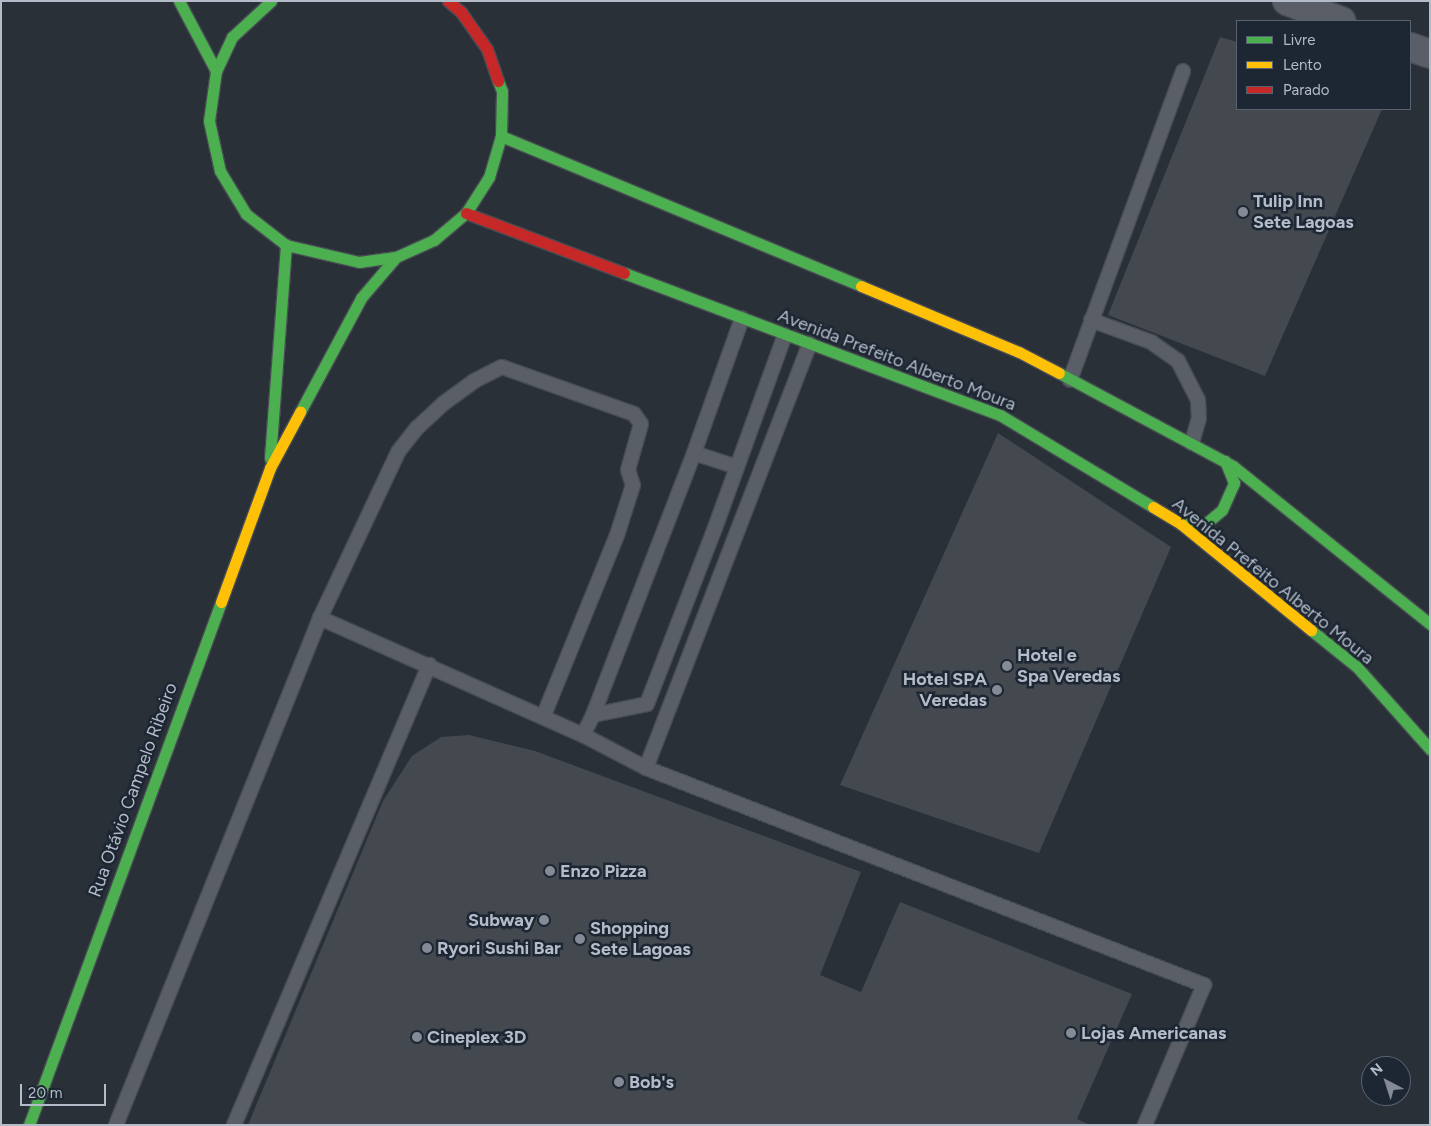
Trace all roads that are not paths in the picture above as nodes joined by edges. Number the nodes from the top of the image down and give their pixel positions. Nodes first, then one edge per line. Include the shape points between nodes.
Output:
1 (179, 1) edge
2 (271, 1) edge
3 (1286, 1) edge
4 (458, 5) edge
5 (1338, 20) edge
6 (1411, 47) edge
7 (1430, 54) edge
8 (216, 71) junction
9 (1183, 71) dead end
10 (501, 136) junction
11 (466, 213) junction
12 (286, 245) junction
13 (396, 257) junction
14 (742, 318) junction
15 (1092, 320) junction
16 (785, 335) junction
17 (810, 344) junction
18 (1070, 380) junction
19 (1192, 444) junction
20 (694, 453) junction
21 (1225, 461) junction
22 (737, 467) junction
23 (270, 468) junction
24 (1181, 524) junction
25 (715, 528) junction
26 (736, 536) junction
27 (690, 591) junction
28 (712, 597) junction
29 (320, 618) junction
30 (1430, 624) edge
31 (429, 665) junction
32 (647, 704) junction
33 (668, 711) junction
34 (593, 715) junction
35 (543, 717) junction
36 (583, 735) junction
37 (1430, 750) edge
38 (646, 768) junction
39 (29, 1125) edge
40 (116, 1125) edge
41 (234, 1125) edge
42 (1145, 1125) edge

1 - 8 main road
2 - 8 main road via 232,37
3 - 5 street
4 - 10 main road via 487,48 502,91
6 - 7 street
8 - 12 main road via 209,121 220,171 246,214
9 - 15 lane
10 - 11 main road via 489,177
10 - 18 main road via 1010,348
11 - 13 main road via 434,240
11 - 14 main road, Avenida Prefeito Alberto Moura
12 - 13 main road via 359,262
12 - 23 main road, Rua Otávio Campelo Ribeiro
13 - 23 main road, Rua Otávio Campelo Ribeiro via 361,298
14 - 16 main road, Avenida Prefeito Alberto Moura
14 - 20 lane
15 - 18 lane
15 - 19 lane via 1151,342 1178,361 1198,400 1199,418
16 - 17 main road, Avenida Prefeito Alberto Moura
16 - 22 lane
17 - 24 main road, Avenida Prefeito Alberto Moura via 1000,415
17 - 26 lane
18 - 19 main road
19 - 21 main road
20 - 22 lane
20 - 34 lane
21 - 24 main road via 1234,483 1222,510 1204,525
21 - 30 main road
22 - 25 lane
23 - 39 main road, Rua Otávio Campelo Ribeiro
24 - 37 main road, Avenida Prefeito Alberto Moura via 1357,667
25 - 26 lane
25 - 27 lane
26 - 28 lane
27 - 28 lane
27 - 32 lane
28 - 33 lane
29 - 31 lane
29 - 35 lane via 398,452 417,428 474,381 502,367 634,414 641,424 628,470 633,485 617,535
29 - 40 lane
31 - 35 lane
31 - 41 lane
32 - 33 lane
32 - 34 lane
33 - 38 lane
34 - 36 lane
35 - 36 lane
36 - 38 lane
38 - 42 lane via 1204,985

